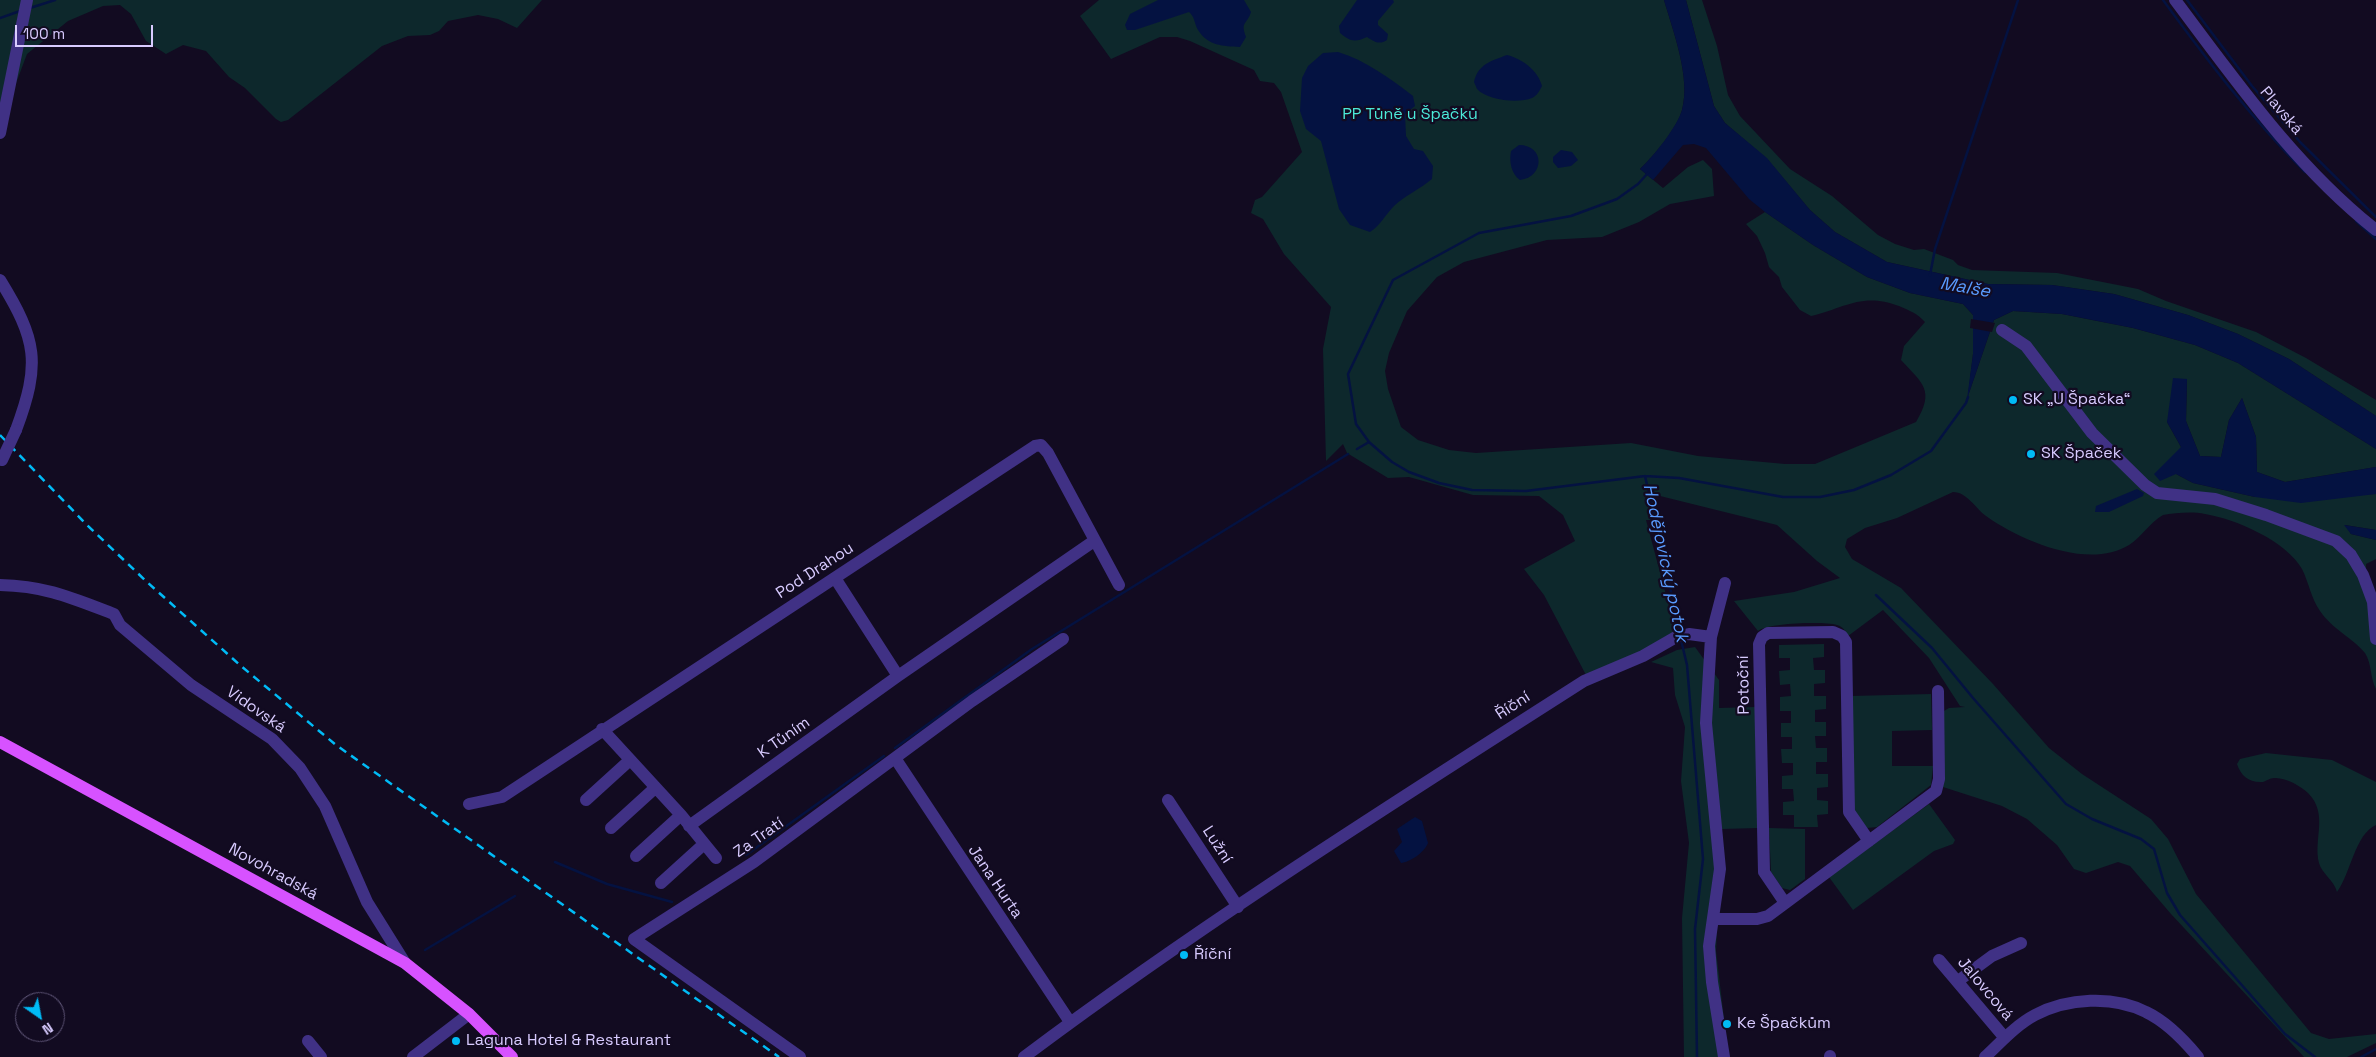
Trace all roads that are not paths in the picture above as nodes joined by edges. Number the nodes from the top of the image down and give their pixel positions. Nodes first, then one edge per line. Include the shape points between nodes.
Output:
1 (27, 0) edge
2 (2174, 0) edge
3 (0, 133) edge
4 (2376, 230) edge
5 (0, 280) edge
6 (2002, 330) dead end
7 (1, 462) edge
8 (1094, 541) junction
9 (835, 578) junction
10 (1725, 583) dead end
11 (0, 585) edge
12 (1119, 585) dead end
13 (1712, 637) junction
14 (1064, 639) dead end
15 (2376, 639) edge
16 (898, 676) junction
17 (1938, 691) dead end
18 (602, 729) junction
19 (0, 742) edge
20 (895, 758) junction
21 (630, 760) junction
22 (655, 788) junction
23 (586, 800) dead end
24 (1168, 800) dead end
25 (470, 804) dead end
26 (681, 814) junction
27 (689, 826) junction
28 (610, 828) dead end
29 (1869, 842) junction
30 (704, 844) junction
31 (636, 856) dead end
32 (716, 858) dead end
33 (661, 883) dead end
34 (1785, 903) junction
35 (1238, 907) junction
36 (1713, 919) junction
37 (2021, 943) dead end
38 (1940, 960) dead end
39 (405, 963) junction
40 (1958, 981) junction
41 (469, 1014) junction
42 (1070, 1022) junction
43 (2005, 1038) junction
44 (308, 1041) dead end
45 (2194, 1052) edge
46 (321, 1057) edge
47 (413, 1057) edge
48 (512, 1057) edge
49 (800, 1057) edge
50 (1024, 1057) edge
51 (1724, 1057) edge
52 (1985, 1057) edge
53 (2180, 1057) edge

1 - 3 street
2 - 4 street, Plavská via 2291,149
5 - 7 street, bridge via 24,322 32,354 29,387 16,430
6 - 15 street via 2026,346 2092,433 2145,486 2157,492 2215,499 2336,540 2351,555 2363,575 2373,602
8 - 9 street, Pod Drahou via 1048,453 1041,446 1035,446
8 - 12 street, Pod Drahou
8 - 16 street, K Tůním
9 - 16 street
9 - 18 street, Pod Drahou
10 - 13 street
11 - 39 street, Vidovská via 49,590 114,614 120,625 191,685 272,739 300,768 325,806 367,902
13 - 35 street, Říční via 1682,635 1584,681
13 - 36 street via 1706,724 1720,868
14 - 20 street, Za Tratí
16 - 27 street, K Tůním
17 - 29 street via 1939,779 1936,791
18 - 21 street
18 - 25 street, Pod Drahou via 502,797
19 - 39 main road, Novohradská
20 - 42 street, Jana Hurta
20 - 49 street, Za Tratí via 754,862 634,939
21 - 22 street
21 - 23 street
22 - 26 street
22 - 28 street
24 - 35 street, Lužní
26 - 27 street
26 - 31 street
27 - 30 street
29 - 34 street
29 - 34 street, Potoční via 1849,812 1846,642 1833,632 1768,633 1759,644 1764,872
30 - 32 street
30 - 33 street
34 - 36 street via 1763,918
35 - 42 street, Říční
36 - 51 street via 1709,955
37 - 40 street via 1992,956
38 - 40 street, Jalovcová
39 - 41 main road, Novohradská
40 - 43 street, Jalovcová
41 - 47 street
41 - 48 main road, Novohradská
42 - 50 street, Říční
43 - 45 street via 2046,1009 2100,1000 2146,1011 2179,1035
43 - 52 street
44 - 46 street
45 - 53 street

